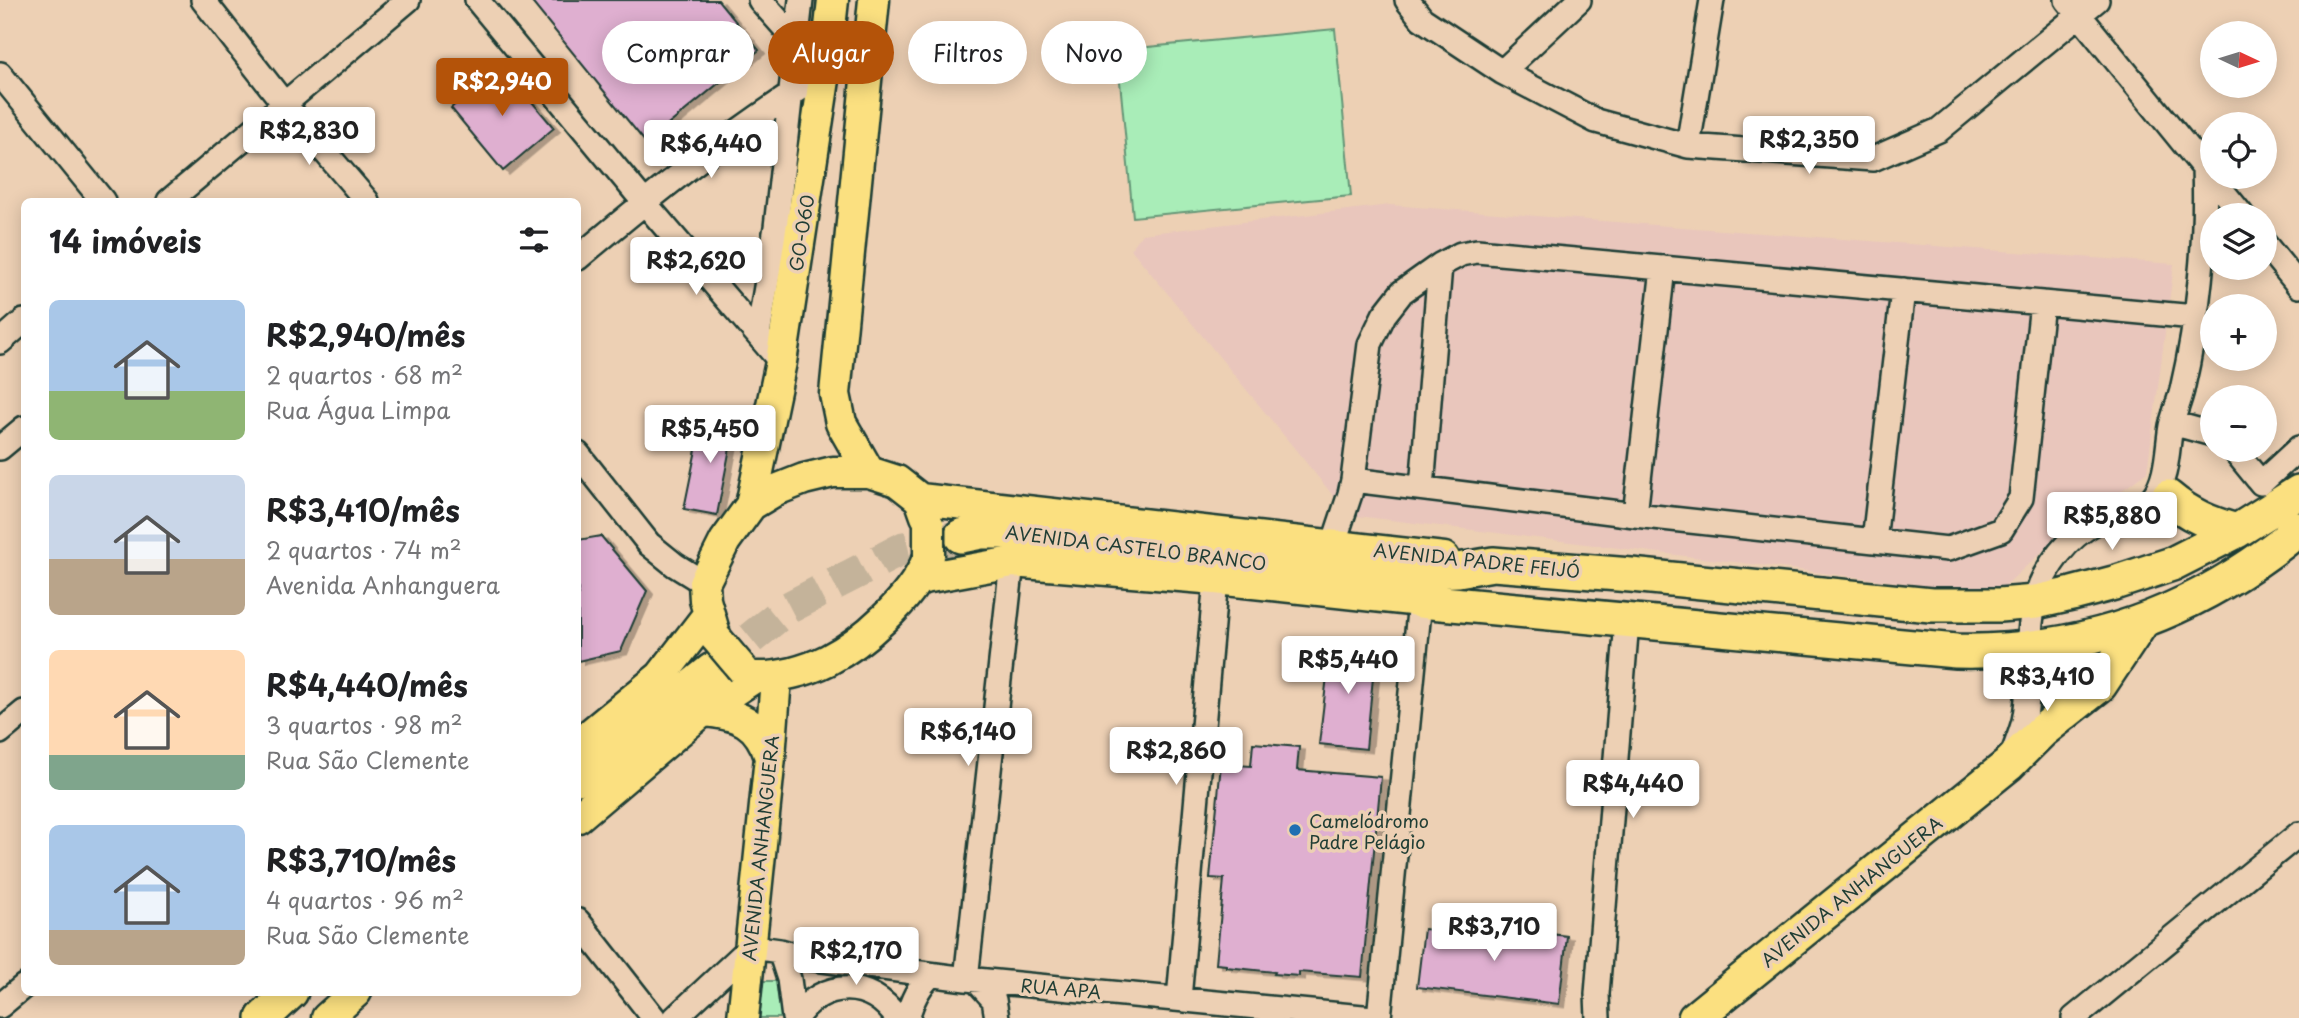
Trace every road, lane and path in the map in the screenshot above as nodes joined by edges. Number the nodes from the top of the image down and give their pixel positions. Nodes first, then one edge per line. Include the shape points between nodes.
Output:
1 (203, 0) edge
2 (408, 0) edge
3 (477, 0) edge
4 (760, 0) edge
5 (801, 0) edge
6 (833, 0) edge
7 (874, 0) edge
8 (1407, 0) edge
9 (1578, 0) edge
10 (1712, 0) edge
11 (2097, 0) edge
12 (2073, 8) edge
13 (778, 21) edge
14 (798, 21) edge
15 (831, 21) edge
16 (1502, 72) junction
17 (0, 74) edge
18 (791, 84) edge
19 (807, 84) edge
20 (823, 84) edge
21 (790, 94) junction
22 (285, 105) junction
23 (1688, 146) junction
24 (2200, 164) edge
25 (2221, 189) edge
26 (101, 198) edge
27 (173, 198) edge
28 (364, 198) edge
29 (644, 202) junction
30 (2232, 203) edge
31 (581, 255) edge
32 (2277, 259) edge
33 (1440, 265) junction
34 (1662, 268) junction
35 (2201, 280) edge
36 (2299, 286) edge
37 (1902, 290) junction
38 (2042, 303) junction
39 (2195, 317) junction
40 (21, 324) edge
41 (758, 335) junction
42 (0, 342) edge
43 (781, 362) junction
44 (2176, 424) junction
45 (0, 426) edge
46 (21, 428) edge
47 (21, 430) edge
48 (2200, 430) edge
49 (0, 448) edge
50 (2299, 448) edge
51 (581, 458) edge
52 (2246, 462) edge
53 (869, 472) junction
54 (1353, 480) junction
55 (1422, 488) junction
56 (2168, 497) junction
57 (2284, 502) edge
58 (751, 506) junction
59 (925, 512) junction
60 (1635, 515) junction
61 (2237, 531) junction
62 (961, 536) tunnel mouth
63 (1874, 541) junction
64 (1322, 556) junction
65 (1012, 562) junction
66 (1493, 564) joint
67 (924, 568) junction
68 (1216, 579) junction
69 (704, 583) junction
70 (1420, 601) junction
71 (2036, 602) junction
72 (1491, 608) junction
73 (1627, 621) junction
74 (2142, 622) junction
75 (2028, 649) junction
76 (735, 658) junction
77 (703, 710) junction
78 (21, 714) edge
79 (0, 732) edge
80 (581, 742) edge
81 (770, 757) junction
82 (2008, 765) junction
83 (581, 776) edge
84 (581, 814) edge
85 (2299, 834) edge
86 (581, 925) edge
87 (765, 949) junction
88 (931, 975) junction
89 (971, 980) junction
90 (21, 988) edge
91 (287, 996) edge
92 (352, 996) edge
93 (1179, 999) junction
94 (0, 1006) edge
95 (263, 1018) edge
96 (327, 1018) edge
97 (654, 1018) edge
98 (675, 1018) edge
99 (743, 1018) edge
100 (795, 1018) edge
101 (897, 1018) edge
102 (907, 1018) edge
103 (1001, 1018) edge
104 (1373, 1018) edge
105 (1378, 1018) edge
106 (1598, 1018) edge
107 (1695, 1018) edge
108 (2074, 1018) edge

1 - 22 street
2 - 22 street
3 - 29 street
4 - 13 street
5 - 14 street
6 - 15 main road, GO-060 / GO-060
7 - 53 main road via 835,394 841,423
8 - 16 street via 1422,19
9 - 16 street
10 - 23 street
11 - 12 street
12 - 23 street via 1939,130 1873,159
12 - 24 street
16 - 23 street via 1595,121
17 - 26 street
18 - 21 street
19 - 21 street
20 - 43 main road, GO-060 / GO-060
21 - 29 street
21 - 41 street via 776,227
22 - 27 street
22 - 28 street
25 - 30 street
29 - 31 street
29 - 41 street
32 - 36 street
33 - 34 street via 1477,251
33 - 54 street via 1402,292 1370,344
33 - 55 street
34 - 37 street
34 - 60 street
35 - 39 street
37 - 38 street
37 - 63 street
38 - 39 street
38 - 63 street via 2021,498 2001,530 1948,549
39 - 44 street
40 - 42 street
41 - 43 street
43 - 58 main road, GO-060 / GO-060
44 - 48 street
44 - 56 street
44 - 71 street via 2158,491 2151,500 2098,519 2067,542 2043,578
45 - 46 street
47 - 49 street
50 - 57 street
51 - 69 street via 649,544
52 - 57 street
53 - 58 main road via 833,472 804,479
53 - 59 main road via 897,481
54 - 55 street
54 - 64 street
55 - 60 street
56 - 61 highway via 2196,517
56 - 71 street via 2154,513 2090,538
57 - 61 highway
57 - 74 highway via 2265,555 2174,610
58 - 69 main road, GO-060 via 725,541
59 - 64 main road
59 - 67 main road, bridge
60 - 63 street
61 - 71 highway via 2172,564
62 - 64 highway, AVENIDA CASTELO BRANCO via 1021,532
64 - 66 highway, AVENIDA CASTELO BRANCO via 1428,571
64 - 72 highway, AVENIDA CASTELO BRANCO
65 - 67 main road
65 - 68 main road
65 - 89 street
66 - 71 highway, AVENIDA PADRE FEIJÓ via 1931,605
67 - 76 main road via 894,610 827,661
68 - 70 main road
68 - 93 street
69 - 76 main road
70 - 72 highway
70 - 105 street
71 - 75 street
72 - 73 highway
73 - 75 highway via 1956,651
73 - 106 street
74 - 75 highway
74 - 82 highway, AVENIDA ANHANGUERA via 2100,685
75 - 82 street via 2024,721
76 - 77 main road
76 - 80 main road via 661,676
76 - 81 main road, AVENIDA ANHANGUERA
76 - 83 highway
77 - 81 main road via 728,713 755,728
77 - 84 main road
78 - 79 street
81 - 87 main road, AVENIDA ANHANGUERA
82 - 107 highway, AVENIDA ANHANGUERA
85 - 108 street
86 - 97 street
87 - 88 street, RUA APA
87 - 98 street
87 - 99 main road, AVENIDA ANHANGUERA
87 - 100 street via 789,979
88 - 89 street, RUA APA
88 - 102 street via 922,983
89 - 93 street, RUA APA
89 - 103 street via 994,1000
90 - 94 street
91 - 95 highway
92 - 96 main road
93 - 104 street, RUA APA
100 - 101 street via 815,998 839,989 860,989 875,995

